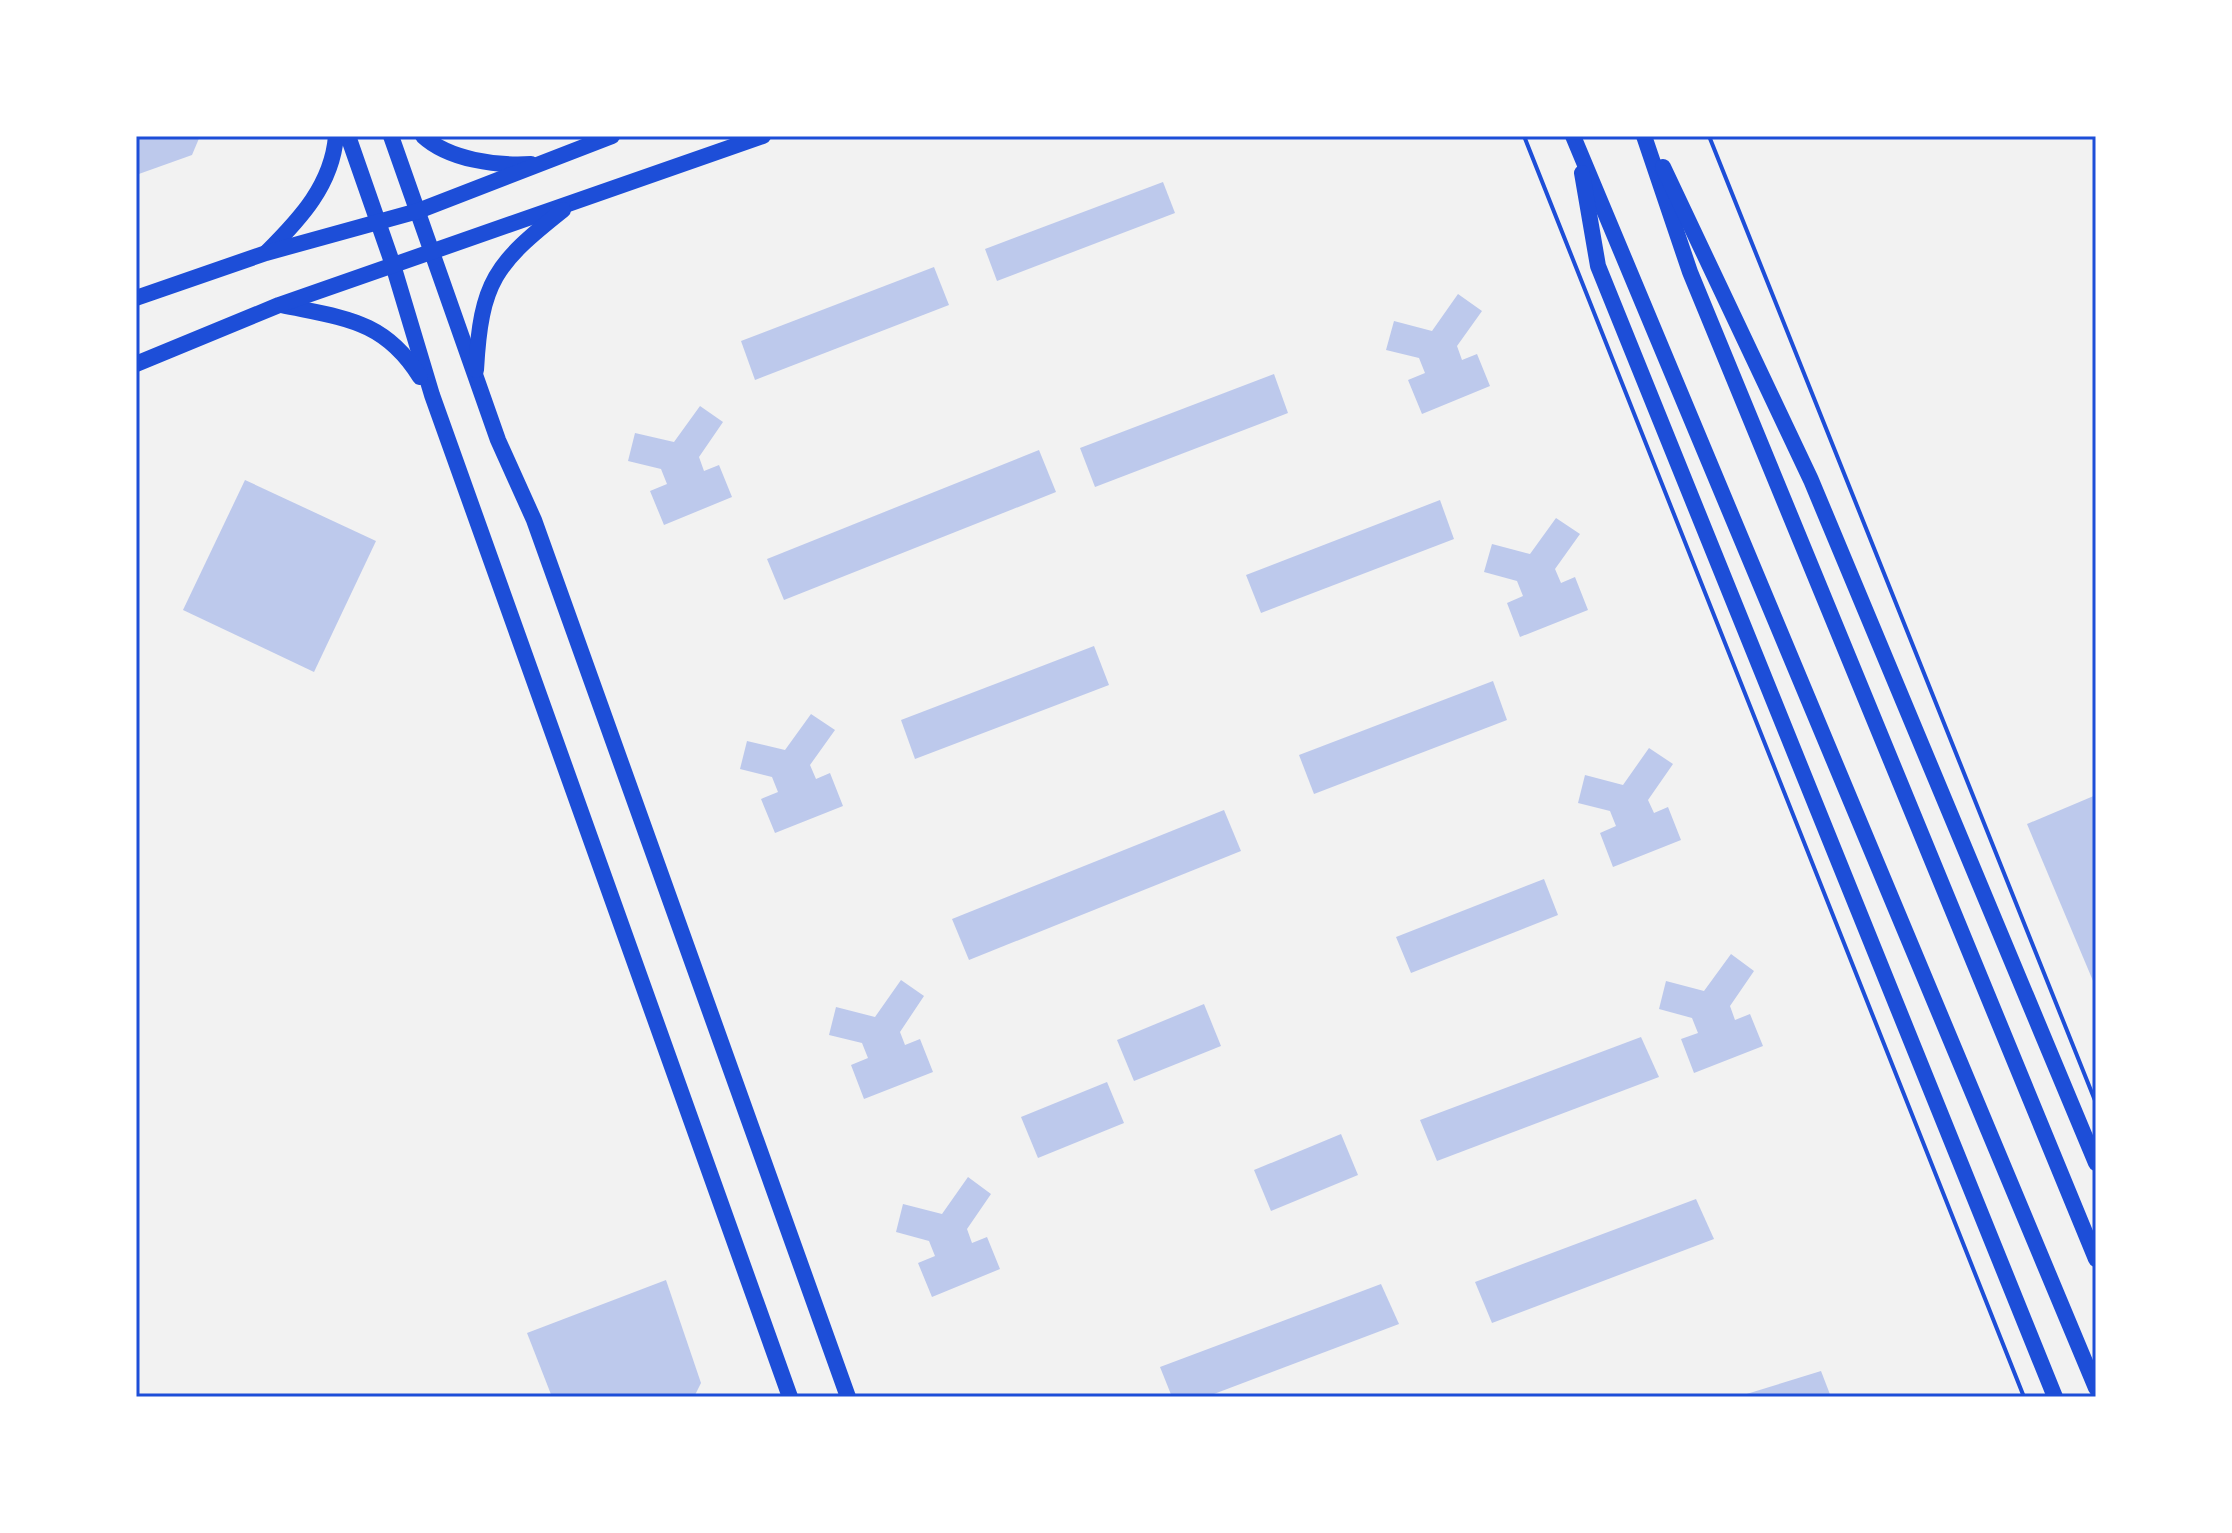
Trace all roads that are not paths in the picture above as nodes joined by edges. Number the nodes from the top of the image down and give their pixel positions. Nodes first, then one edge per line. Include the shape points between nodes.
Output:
1 (336, 136) edge
2 (348, 136) edge
3 (391, 136) edge
4 (423, 136) edge
5 (612, 136) edge
6 (763, 136) edge
7 (1645, 136) edge
8 (1575, 142) edge
9 (548, 163) junction
10 (572, 202) junction
11 (418, 211) junction
12 (377, 222) junction
13 (431, 252) junction
14 (266, 253) junction
15 (393, 265) junction
16 (136, 298) edge
17 (279, 305) junction
18 (136, 364) edge
19 (475, 380) junction
20 (432, 395) junction
21 (2096, 1163) edge
22 (2096, 1259) edge
23 (2096, 1388) edge
24 (790, 1397) edge
25 (848, 1397) edge
26 (2055, 1397) edge

1 - 14 main road via 324,182 298,222
2 - 12 main road
3 - 11 main road
4 - 9 main road via 470,158 509,165
5 - 9 main road
6 - 10 main road
7 - 21 main road via 1686,211 1811,480
7 - 22 main road via 1690,272
8 - 23 main road
8 - 26 main road via 1598,266
9 - 11 main road
10 - 13 main road
10 - 19 main road via 519,244 495,273 478,334
11 - 12 main road
11 - 13 main road
12 - 14 main road
12 - 15 main road
13 - 15 main road
13 - 19 main road
14 - 16 main road
15 - 17 main road
15 - 20 main road
17 - 18 main road
17 - 20 main road via 364,323 400,349
19 - 25 main road via 534,520
20 - 24 main road

